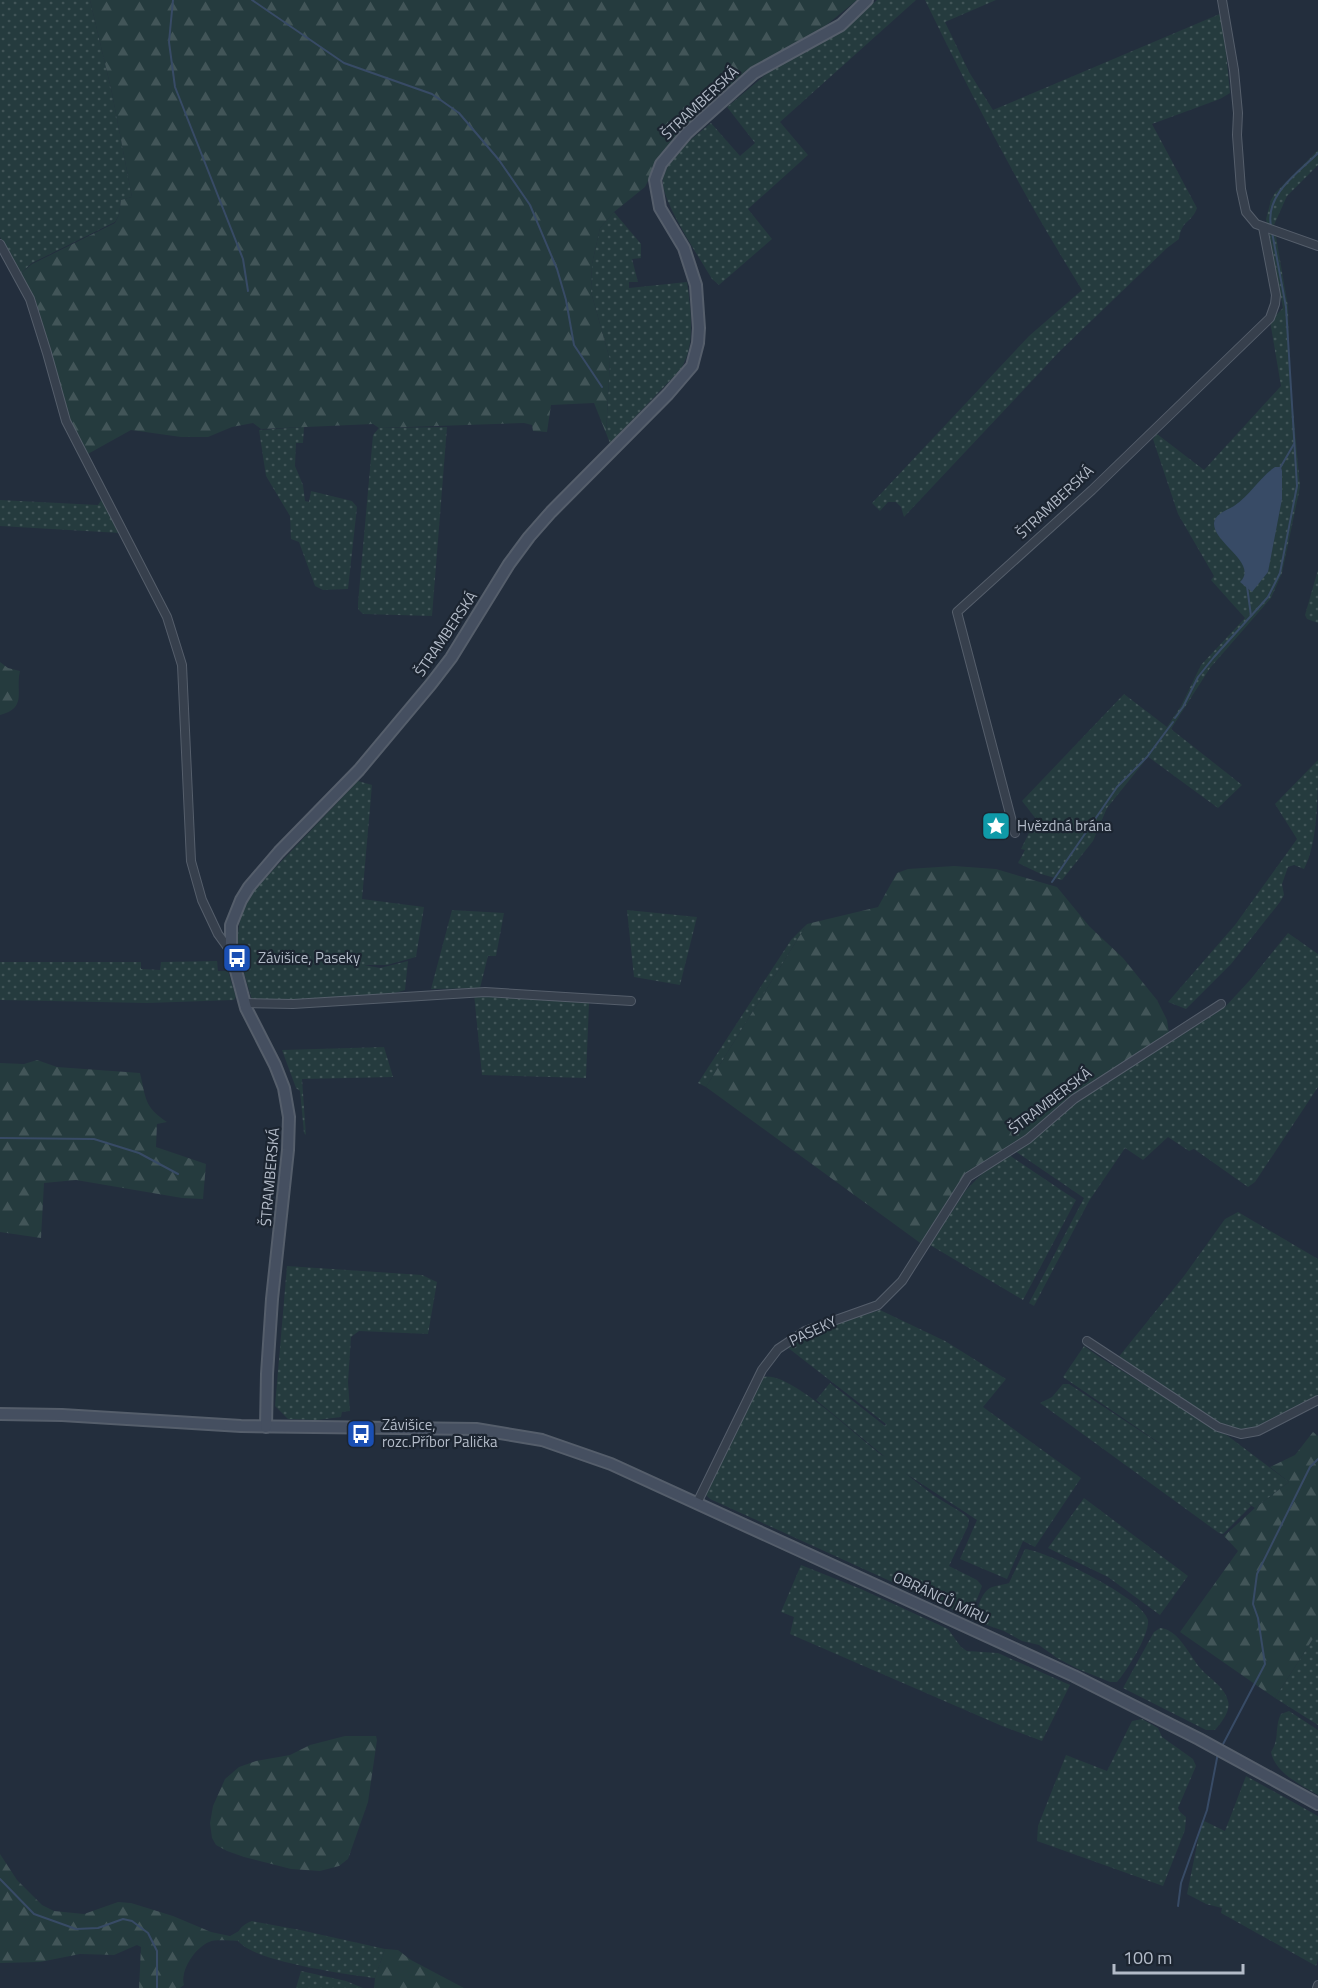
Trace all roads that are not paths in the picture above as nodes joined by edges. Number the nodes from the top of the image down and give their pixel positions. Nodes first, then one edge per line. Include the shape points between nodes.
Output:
1 (867, 0) edge
2 (1222, 0) edge
3 (1263, 227) junction
4 (0, 244) edge
5 (1318, 246) edge
6 (1015, 833) dead end
7 (231, 952) junction
8 (631, 1001) dead end
9 (244, 1003) junction
10 (1221, 1004) dead end
11 (924, 1248) joint
12 (1088, 1341) dead end
13 (1318, 1400) edge
14 (0, 1414) edge
15 (266, 1427) junction
16 (697, 1503) junction
17 (1318, 1804) edge

1 - 7 street, ŠTRAMBERSKÁ via 841,25 754,73 687,133 661,164 655,180 660,208 684,248 696,285 699,328 692,366 529,537 431,684 359,770 249,887 231,926
2 - 3 street via 1234,70 1241,196 1252,221
3 - 5 street
3 - 6 street, ŠTRAMBERSKÁ via 1276,295 1270,318 1092,490 957,612
4 - 7 street via 30,299 66,421 167,617 182,665 190,861 202,900
7 - 9 street, ŠTRAMBERSKÁ
8 - 9 street via 485,992 293,1004
9 - 15 street, ŠTRAMBERSKÁ via 281,1079 289,1117 268,1354
10 - 11 street, ŠTRAMBERSKÁ via 1074,1099 1028,1138 968,1177
11 - 16 street, PASEKY via 902,1281 878,1305 805,1331 778,1349 762,1370
12 - 13 street via 1235,1434 1258,1431
14 - 15 street, OBRÁNCŮ MÍRU
15 - 16 street, OBRÁNCŮ MÍRU via 476,1429 542,1440 595,1457
16 - 17 street, OBRÁNCŮ MÍRU via 1082,1680

